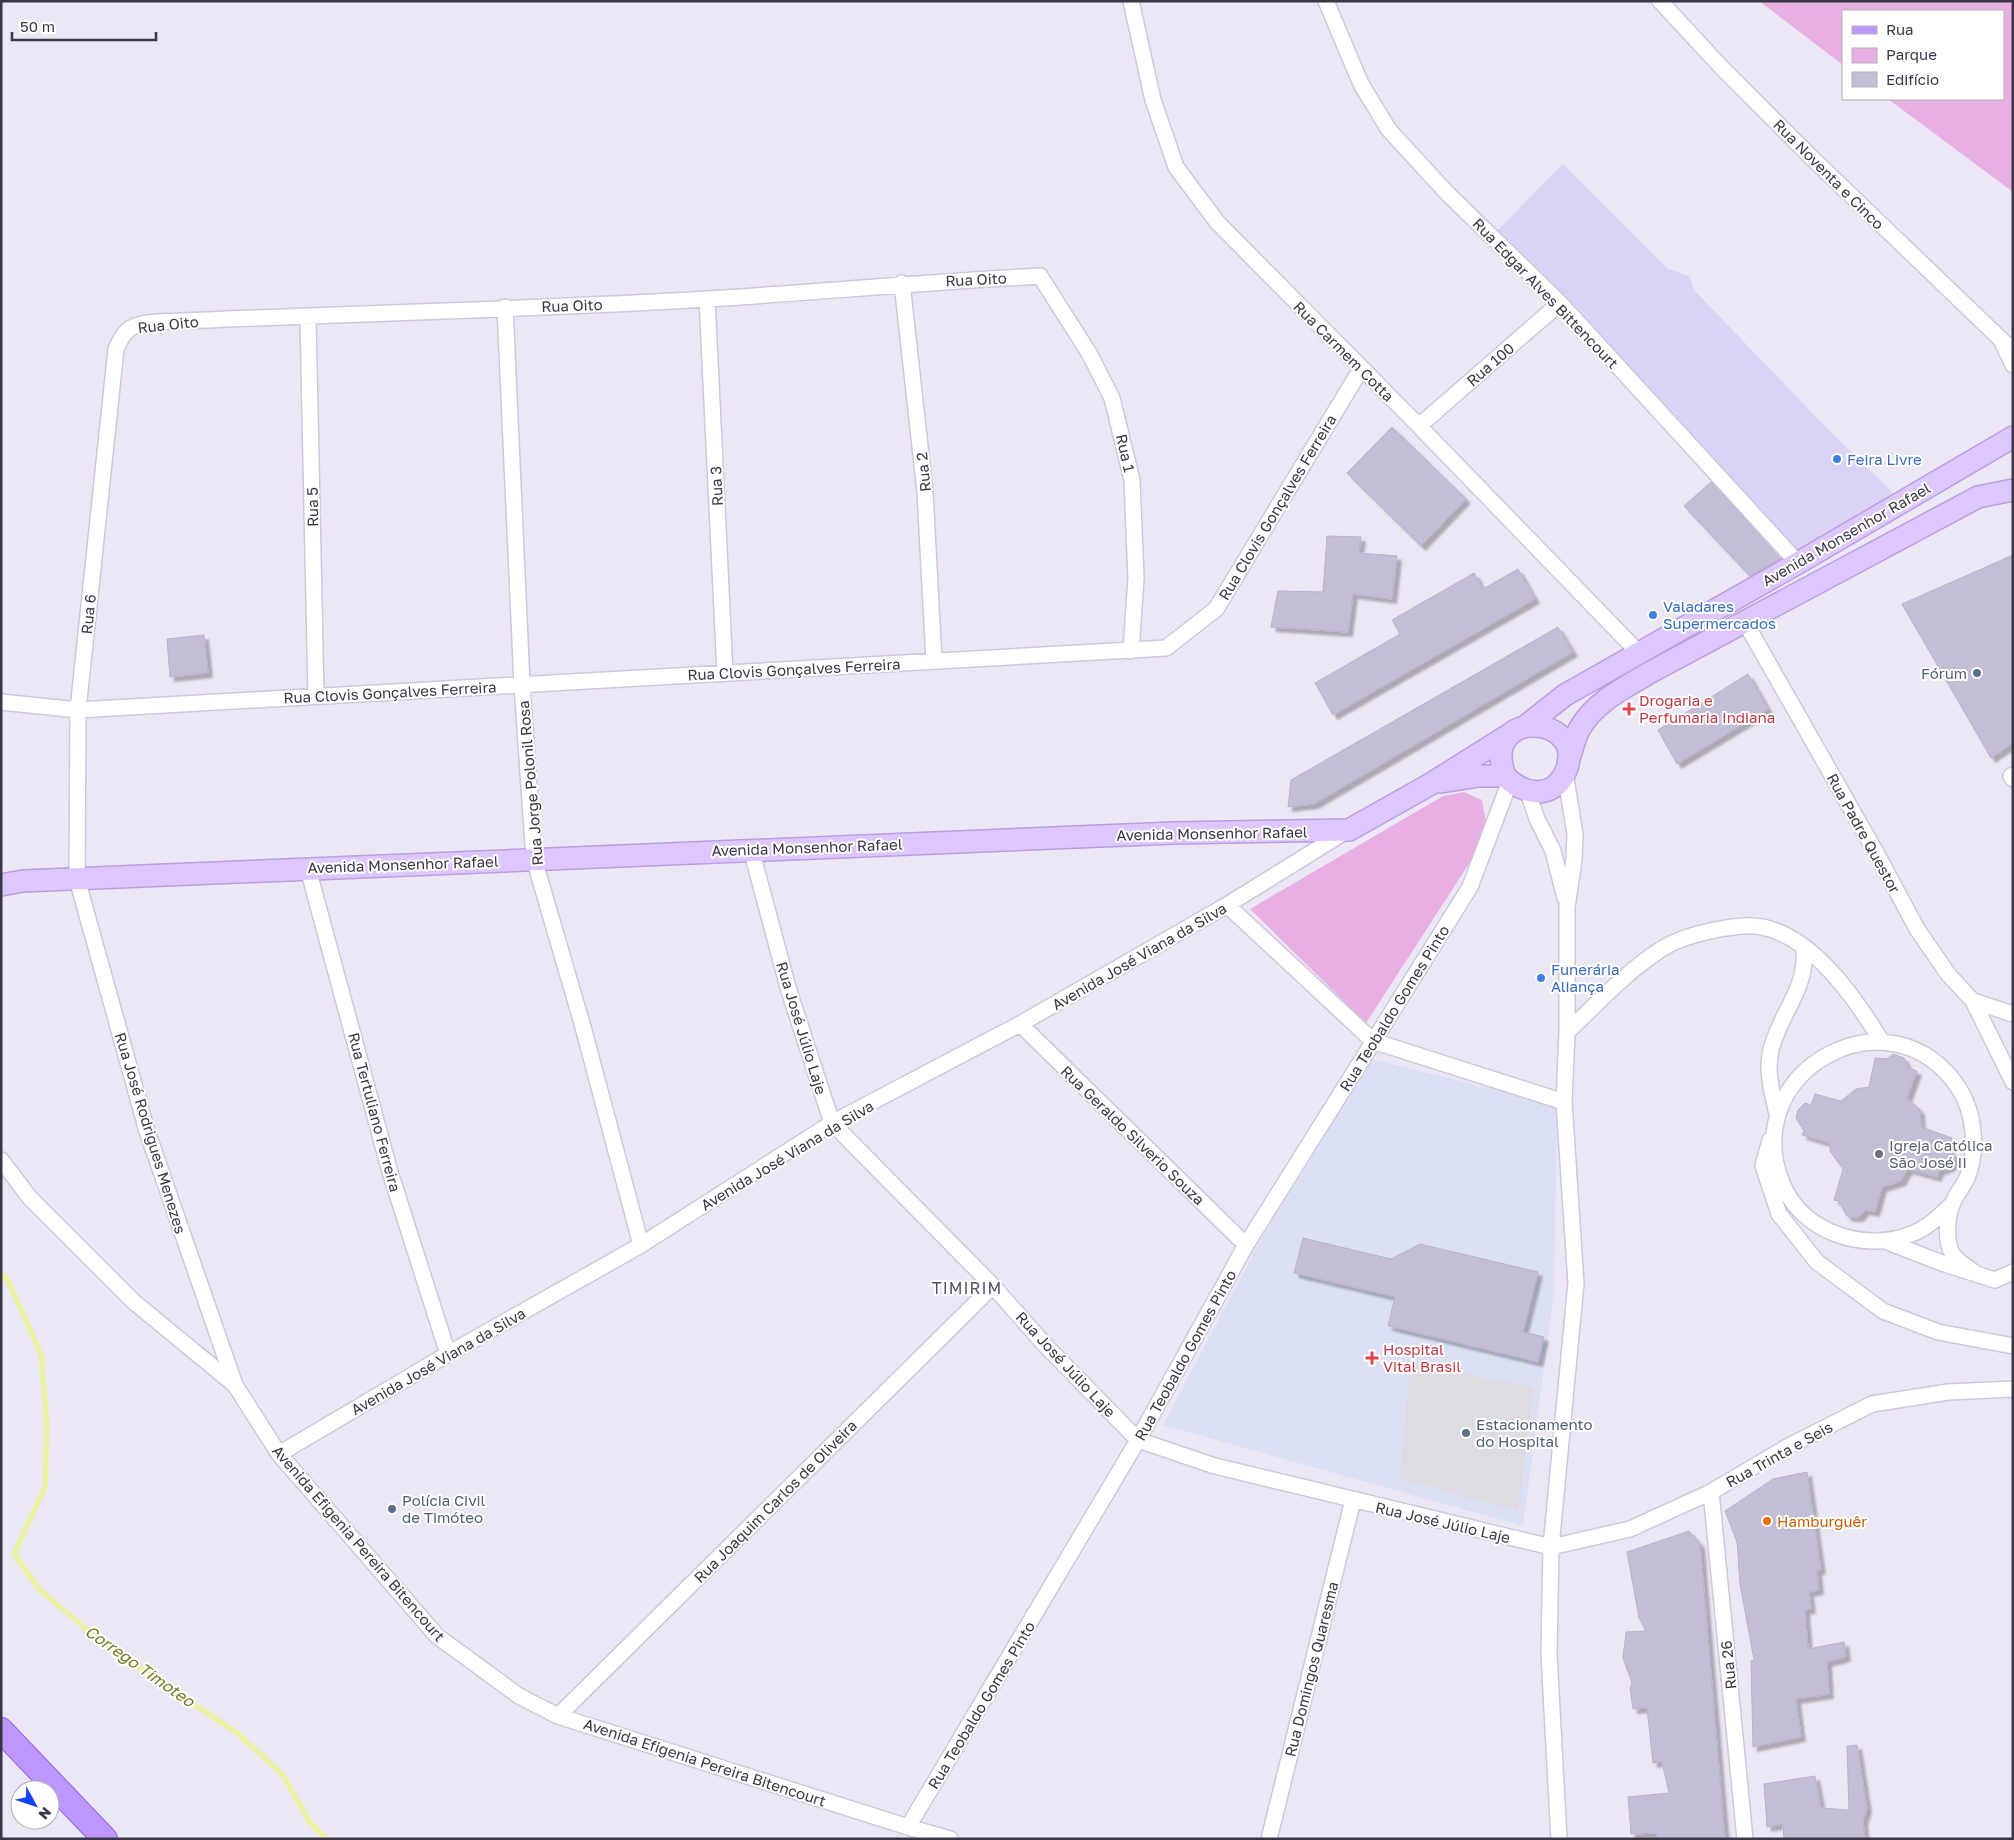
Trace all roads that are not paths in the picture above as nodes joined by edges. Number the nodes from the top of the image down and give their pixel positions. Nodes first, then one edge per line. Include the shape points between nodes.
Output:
1 (1131, 1) edge
2 (1326, 1) edge
3 (1660, 1) edge
4 (1040, 276) joint
5 (902, 283) junction
6 (707, 299) junction
7 (1560, 302) junction
8 (505, 307) junction
9 (308, 318) junction
10 (2007, 347) edge
11 (116, 349) joint
12 (2013, 365) edge
13 (1361, 369) junction
14 (1419, 426) junction
15 (2013, 436) edge
16 (2013, 490) edge
17 (1798, 563) junction
18 (1745, 622) junction
19 (1131, 650) junction
20 (1638, 652) junction
21 (934, 661) junction
22 (725, 673) junction
23 (522, 685) junction
24 (316, 696) junction
25 (1, 702) edge
26 (78, 710) junction
27 (1519, 729) junction
28 (1567, 767) junction
29 (1514, 783) junction
30 (1429, 785) junction
31 (1348, 830) junction
32 (751, 849) junction
33 (534, 859) junction
34 (308, 869) junction
35 (1, 876) edge
36 (77, 879) junction
37 (23, 881) junction
38 (1, 884) edge
39 (1227, 905) junction
40 (1567, 907) junction
41 (1804, 948) junction
42 (1973, 1001) junction
43 (2013, 1014) edge
44 (1020, 1024) junction
45 (1567, 1032) junction
46 (1373, 1041) junction
47 (1882, 1042) junction
48 (2013, 1082) edge
49 (1564, 1102) junction
50 (1776, 1118) junction
51 (832, 1123) junction
52 (1, 1160) edge
53 (1952, 1204) junction
54 (1885, 1241) junction
55 (641, 1245) junction
56 (1246, 1245) junction
57 (2013, 1272) edge
58 (1978, 1275) junction
59 (993, 1286) junction
60 (2013, 1346) edge
61 (448, 1354) junction
62 (234, 1385) junction
63 (2013, 1389) edge
64 (1138, 1440) junction
65 (279, 1454) junction
66 (1711, 1492) junction
67 (1353, 1500) junction
68 (1551, 1547) junction
69 (558, 1716) junction
70 (1, 1730) edge
71 (1558, 1811) junction
72 (908, 1827) junction
73 (105, 1839) edge
74 (950, 1839) edge
75 (1268, 1839) edge
76 (1549, 1839) edge
77 (1559, 1839) edge
78 (1745, 1839) edge

1 - 13 street, Rua Carmem Cotta via 1153,100 1176,167 1217,222
2 - 7 street, Rua Edgar Alves Bittencourt via 1361,84 1389,130 1448,194
3 - 10 street, Rua Noventa e Cinco via 1806,152
4 - 5 street, Rua Oito
4 - 19 street, Rua 1 via 1089,353 1112,398 1132,480 1136,578
5 - 6 street, Rua Oito
5 - 21 street, Rua 2 via 925,492
6 - 8 street, Rua Oito
6 - 22 street, Rua 3
7 - 14 street, Rua 100
7 - 17 street, Rua Edgar Alves Bittencourt
8 - 9 street, Rua Oito
8 - 23 street, Rua Jorge Polonil Rosa
9 - 11 street, Rua Oito via 134,325 122,334
9 - 24 street, Rua 5
10 - 12 street, Rua Noventa e Cinco
11 - 26 street, Rua 6
13 - 14 street, Rua Carmem Cotta
13 - 19 street, Rua Clovis Gonçalves Ferreira via 1216,609 1166,648
14 - 20 street, Rua Carmem Cotta
15 - 17 main road, Avenida Monsenhor Rafael
16 - 18 main road, Avenida Monsenhor Rafael via 1978,497
17 - 20 main road, Avenida Monsenhor Rafael
18 - 28 main road, Avenida Monsenhor Rafael via 1610,696 1579,729
18 - 42 street, Rua Padre Questor via 1916,929 1948,974
19 - 21 street, Rua Clovis Gonçalves Ferreira
20 - 27 main road, Avenida Monsenhor Rafael via 1565,695
21 - 22 street, Rua Clovis Gonçalves Ferreira
22 - 23 street, Rua Clovis Gonçalves Ferreira
23 - 24 street, Rua Clovis Gonçalves Ferreira
23 - 33 street, Rua Jorge Polonil Rosa
24 - 26 street, Rua Clovis Gonçalves Ferreira
25 - 26 street, Rua Clovis Gonçalves Ferreira
26 - 36 street, Rua 6
27 - 28 main road via 1548,727 1557,733 1568,751
27 - 29 main road via 1505,743 1501,754 1501,765
27 - 30 main road, Avenida Monsenhor Rafael
28 - 29 main road via 1559,782 1550,789 1539,792
28 - 40 street via 1575,834
29 - 30 main road via 1459,778
29 - 40 street via 1553,851
29 - 46 street, Rua Teobaldo Gomes Pinto via 1470,887
30 - 31 main road, Avenida Monsenhor Rafael
31 - 32 main road, Avenida Monsenhor Rafael via 1174,833
31 - 39 street, Avenida José Viana da Silva
32 - 33 main road, Avenida Monsenhor Rafael
32 - 51 street, Rua José Júlio Laje via 789,991
33 - 34 main road, Avenida Monsenhor Rafael
33 - 55 street, Rua Jorge Polonil Rosa
34 - 36 main road, Avenida Monsenhor Rafael
34 - 61 street, Rua Tertuliano Ferreira via 390,1172
35 - 37 main road
36 - 37 main road, Avenida Monsenhor Rafael
36 - 62 street, Rua José Rodrigues Menezes via 147,1131
37 - 38 main road
39 - 44 street, Avenida José Viana da Silva
39 - 46 street
40 - 45 street
41 - 45 street via 1780,933 1756,926 1732,926 1692,935 1658,951
41 - 47 street via 1830,968
41 - 50 street via 1805,964 1799,988 1771,1047 1768,1077
42 - 43 street, Rua Padre Questor
42 - 48 street
44 - 51 street, Avenida José Viana da Silva
44 - 56 street, Rua Geraldo Silverio Souza
45 - 49 street
46 - 49 street
46 - 56 street, Rua Teobaldo Gomes Pinto
47 - 50 street via 1855,1043 1828,1052 1806,1068 1788,1089
47 - 53 street via 1912,1049 1938,1065 1958,1088 1971,1116 1974,1147 1967,1178
49 - 68 street via 1576,1283
50 - 54 street via 1774,1154 1782,1184 1800,1210 1824,1230 1854,1240
50 - 60 street via 1763,1166 1779,1214 1817,1262 1883,1311 1938,1332
51 - 55 street, Avenida José Viana da Silva
51 - 59 street, Rua José Júlio Laje
52 - 62 street, Avenida Efigenia Pereira Bitencourt via 30,1198 134,1302
53 - 54 street via 1918,1231
53 - 58 street via 1948,1233 1952,1254
54 - 58 street
55 - 61 street, Avenida José Viana da Silva
56 - 64 street, Rua Teobaldo Gomes Pinto
57 - 58 street via 1995,1280
59 - 64 street, Rua José Júlio Laje
59 - 69 street, Rua Joaquim Carlos de Oliveira
61 - 65 street, Avenida José Viana da Silva
62 - 65 street, Avenida Efigenia Pereira Bitencourt
63 - 66 street, Rua Trinta e Seis via 1948,1392 1872,1404
64 - 67 street, Rua José Júlio Laje via 1215,1466
64 - 72 street, Rua Teobaldo Gomes Pinto
65 - 69 street, Avenida Efigenia Pereira Bitencourt via 437,1636 519,1696
66 - 68 street, Rua Trinta e Seis via 1630,1529
66 - 78 street, Rua 26
67 - 68 street, Rua José Júlio Laje
67 - 75 street, Rua Domingos Quaresma
68 - 71 street via 1549,1654
69 - 72 street, Avenida Efigenia Pereira Bitencourt
70 - 73 main road
71 - 76 street
71 - 77 street
72 - 74 street, Avenida Efigenia Pereira Bitencourt

